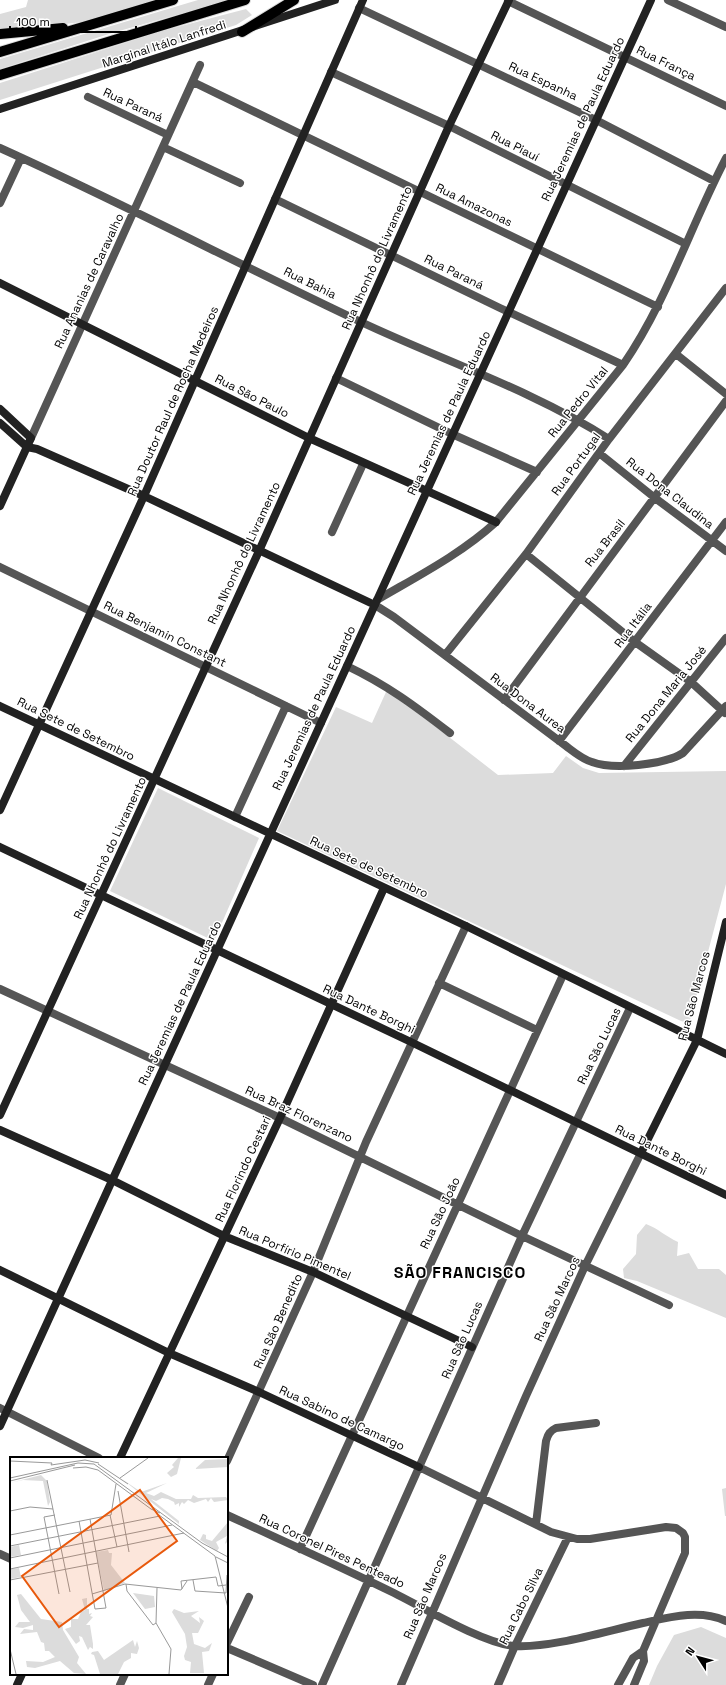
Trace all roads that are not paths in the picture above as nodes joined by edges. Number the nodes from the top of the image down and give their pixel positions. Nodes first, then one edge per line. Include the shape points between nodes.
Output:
1 (172, 0) edge
2 (245, 0) edge
3 (294, 0) edge
4 (336, 0) edge
5 (508, 0) edge
6 (650, 0) edge
7 (668, 0) edge
8 (361, 4) edge
9 (81, 26) junction
10 (726, 27) edge
11 (242, 32) junction
12 (0, 34) edge
13 (0, 52) edge
14 (625, 56) junction
15 (478, 64) junction
16 (200, 65) dead end
17 (331, 72) junction
18 (0, 76) edge
19 (193, 82) junction
20 (88, 96) dead end
21 (726, 106) edge
22 (0, 109) edge
23 (596, 120) junction
24 (449, 126) junction
25 (168, 135) junction
26 (303, 136) junction
27 (163, 147) junction
28 (0, 148) edge
29 (21, 158) junction
30 (726, 158) edge
31 (714, 181) junction
32 (240, 183) dead end
33 (566, 185) junction
34 (419, 192) junction
35 (275, 200) junction
36 (0, 203) edge
37 (134, 212) junction
38 (686, 244) junction
39 (537, 249) junction
40 (391, 256) junction
41 (246, 266) junction
42 (0, 283) edge
43 (726, 288) edge
44 (658, 307) junction
45 (508, 312) junction
46 (362, 322) junction
47 (82, 324) junction
48 (676, 354) junction
49 (623, 365) junction
50 (480, 373) junction
51 (336, 378) junction
52 (195, 380) junction
53 (726, 394) edge
54 (726, 401) edge
55 (0, 409) edge
56 (579, 420) junction
57 (0, 423) edge
58 (452, 434) junction
59 (31, 438) junction
60 (309, 438) junction
61 (610, 438) junction
62 (27, 447) junction
63 (599, 453) junction
64 (363, 464) junction
65 (537, 472) junction
66 (427, 491) junction
67 (144, 496) junction
68 (655, 498) junction
69 (0, 506) edge
70 (496, 522) junction
71 (726, 522) edge
72 (332, 532) dead end
73 (712, 540) junction
74 (726, 550) edge
75 (259, 551) junction
76 (526, 554) junction
77 (0, 567) edge
78 (579, 597) junction
79 (376, 602) junction
80 (91, 612) junction
81 (726, 638) edge
82 (635, 642) junction
83 (445, 655) junction
84 (347, 666) junction
85 (205, 667) junction
86 (691, 682) junction
87 (504, 700) junction
88 (0, 706) edge
89 (286, 706) junction
90 (725, 710) edge
91 (321, 723) junction
92 (39, 725) junction
93 (450, 733) dead end
94 (559, 741) junction
95 (624, 766) junction
96 (154, 780) junction
97 (0, 810) edge
98 (235, 817) junction
99 (270, 834) junction
100 (0, 848) edge
101 (384, 888) junction
102 (101, 896) junction
103 (726, 922) edge
104 (466, 926) junction
105 (217, 950) junction
106 (563, 975) junction
107 (439, 983) junction
108 (0, 989) edge
109 (330, 1005) junction
110 (630, 1008) junction
111 (48, 1011) junction
112 (537, 1030) junction
113 (697, 1040) junction
114 (411, 1042) junction
115 (726, 1054) edge
116 (165, 1064) junction
117 (511, 1090) junction
118 (0, 1116) edge
119 (280, 1118) junction
120 (576, 1121) junction
121 (0, 1130) edge
122 (641, 1153) junction
123 (360, 1156) junction
124 (112, 1180) junction
125 (726, 1194) edge
126 (457, 1204) junction
127 (224, 1236) junction
128 (522, 1236) junction
129 (585, 1266) junction
130 (0, 1270) edge
131 (313, 1272) junction
132 (58, 1299) junction
133 (669, 1305) dead end
134 (406, 1316) junction
135 (472, 1347) junction
136 (169, 1353) junction
137 (259, 1392) junction
138 (3, 1410) edge
139 (596, 1423) dead end
140 (0, 1426) edge
141 (352, 1436) junction
142 (97, 1457) edge
143 (120, 1457) edge
144 (228, 1460) edge
145 (419, 1467) junction
146 (482, 1497) junction
147 (228, 1515) edge
148 (536, 1524) junction
149 (568, 1537) junction
150 (300, 1549) junction
151 (0, 1554) edge
152 (10, 1559) edge
153 (369, 1581) junction
154 (248, 1597) dead end
155 (431, 1612) junction
156 (656, 1620) junction
157 (726, 1621) edge
158 (228, 1641) edge
159 (515, 1646) junction
160 (228, 1648) edge
161 (643, 1651) junction
162 (22, 1675) edge
163 (125, 1675) edge
164 (213, 1675) edge
165 (17, 1685) edge
166 (120, 1685) edge
167 (208, 1685) edge
168 (313, 1685) edge
169 (322, 1685) edge
170 (401, 1685) edge
171 (498, 1685) edge
172 (618, 1685) edge
173 (634, 1685) edge

1 - 9 main road
2 - 18 main road
3 - 11 main road
4 - 11 street, Marginal Itálo Lanfredi
5 - 14 street, Rua França
5 - 15 street, Rua Nhonhô do Livramento
6 - 14 street, Rua Jeremias de Paula Eduardo
7 - 10 street
8 - 15 street, Rua Espanha
8 - 17 street, Rua Doutor Raul de Rocha Medeiros
9 - 12 main road
9 - 13 main road
11 - 22 street, Marginal Itálo Lanfredi
14 - 21 street, Rua França
14 - 23 street, Rua Jeremias de Paula Eduardo
15 - 23 street, Rua Espanha
15 - 24 street, Rua Nhonhô do Livramento
16 - 19 street, Rua Ananias de Caravalho
17 - 24 street, Rua Piauí
17 - 26 street, Rua Doutor Raul de Rocha Medeiros
19 - 25 street, Rua Ananias de Caravalho
19 - 26 street, Rua Amazonas
20 - 25 street, Rua Paraná
23 - 31 street, Rua Espanha
23 - 33 street, Rua Jeremias de Paula Eduardo
24 - 33 street, Rua Piauí
24 - 34 street, Rua Nhonhô do Livramento
25 - 27 street, Rua Ananias de Caravalho
26 - 34 street, Rua Amazonas
26 - 35 street, Rua Doutor Raul de Rocha Medeiros
27 - 32 street
27 - 37 street, Rua Ananias de Caravalho
28 - 29 street, Rua Bahia
29 - 36 street
29 - 37 street, Rua Bahia
30 - 31 street, Rua Pedro Vital
31 - 38 street, Rua Pedro Vital
33 - 38 street, Rua Piauí
33 - 39 street, Rua Jeremias de Paula Eduardo
34 - 39 street, Rua Amazonas
34 - 40 street, Rua Nhonhô do Livramento
35 - 40 street, Rua Paraná
35 - 41 street, Rua Doutor Raul de Rocha Medeiros
37 - 41 street, Rua Bahia
37 - 47 street, Rua Ananias de Caravalho
38 - 44 street, Rua Pedro Vital
39 - 44 street, Rua Amazonas
39 - 45 street, Rua Jeremias de Paula Eduardo
40 - 45 street, Rua Paraná
40 - 46 street, Rua Nhonhô do Livramento
41 - 46 street, Rua Bahia
41 - 52 street, Rua Doutor Raul de Rocha Medeiros
42 - 47 street, Rua São Paulo
43 - 48 street, Rua Portugal
44 - 49 street, Rua Pedro Vital
45 - 49 street, Rua Paraná
45 - 50 street, Rua Jeremias de Paula Eduardo
46 - 50 street, Rua Bahia
46 - 51 street, Rua Nhonhô do Livramento
47 - 52 street, Rua São Paulo
47 - 59 street, Rua Ananias de Caravalho
48 - 53 street
48 - 61 street, Rua Portugal
49 - 56 street, Rua Pedro Vital
50 - 56 street, Rua Bahia
50 - 58 street, Rua Jeremias de Paula Eduardo
51 - 58 street
51 - 60 street, Rua Nhonhô do Livramento
52 - 60 street, Rua São Paulo
52 - 67 street, Rua Doutor Raul de Rocha Medeiros
54 - 68 street, Rua Brasil
55 - 59 street
56 - 61 street, Rua Bahia
56 - 65 street, Rua Pedro Vital
57 - 62 street
58 - 65 street
58 - 66 street, Rua Jeremias de Paula Eduardo
59 - 62 street, Rua Ananias de Caravalho
60 - 64 street, Rua São Paulo
60 - 75 street, Rua Nhonhô do Livramento
61 - 63 street, Rua Portugal
62 - 67 street via 38,449
62 - 69 street, Rua Ananias de Caravalho
63 - 68 street, Rua Dona Claudina
63 - 76 street, Rua Portugal
64 - 66 street, Rua São Paulo
64 - 72 street
65 - 70 street, Rua Pedro Vital
66 - 70 street, Rua São Paulo
66 - 79 street, Rua Jeremias de Paula Eduardo
67 - 75 street
67 - 80 street, Rua Doutor Raul de Rocha Medeiros
68 - 73 street, Rua Dona Claudina
68 - 78 street, Rua Brasil
70 - 79 street, Rua Pedro Vital via 461,550
71 - 73 street, Rua Itália
73 - 74 street, Rua Dona Claudina
73 - 82 street, Rua Itália
75 - 79 street
75 - 85 street, Rua Nhonhô do Livramento
76 - 78 street
76 - 83 street, Rua Portugal
77 - 80 street, Rua Benjamin Constant
78 - 82 street
78 - 87 street, Rua Brasil
79 - 83 street, Rua Dona Aurea
79 - 84 street, Rua Jeremias de Paula Eduardo
80 - 85 street, Rua Benjamin Constant
80 - 92 street, Rua Doutor Raul de Rocha Medeiros
81 - 86 street, Rua Dona Maria José
82 - 86 street
82 - 94 street, Rua Itália
83 - 87 street, Rua Dona Aurea
84 - 91 street, Rua Jeremias de Paula Eduardo
84 - 93 street via 396,692
85 - 89 street, Rua Benjamin Constant
85 - 96 street, Rua Nhonhô do Livramento
86 - 90 street
86 - 95 street, Rua Dona Maria José
87 - 94 street, Rua Dona Aurea
88 - 92 street, Rua Sete de Setembro
89 - 91 street, Rua Benjamin Constant
89 - 98 street
90 - 95 street, Rua Dona Aurea via 683,753 669,760
91 - 99 street, Rua Jeremias de Paula Eduardo
92 - 96 street, Rua Sete de Setembro
92 - 97 street, Rua Doutor Raul de Rocha Medeiros
94 - 95 street, Rua Dona Aurea via 592,763
96 - 98 street, Rua Sete de Setembro
96 - 102 street, Rua Nhonhô do Livramento
98 - 99 street, Rua Sete de Setembro
99 - 101 street, Rua Sete de Setembro
99 - 105 street, Rua Jeremias de Paula Eduardo
100 - 102 street, Rua Dante Borghi
101 - 104 street, Rua Sete de Setembro
101 - 109 street, Rua Florindo Cestari
102 - 105 street, Rua Dante Borghi
102 - 111 street, Rua Nhonhô do Livramento
103 - 113 street, Rua São Marcos
104 - 106 street, Rua Sete de Setembro
104 - 107 street, Rua São Benedito
105 - 109 street, Rua Dante Borghi
105 - 116 street, Rua Jeremias de Paula Eduardo
106 - 110 street, Rua Sete de Setembro
106 - 112 street, Rua São João
107 - 112 street
107 - 114 street, Rua São Benedito
108 - 111 street, Rua Braz Florenzano
109 - 114 street, Rua Dante Borghi
109 - 119 street, Rua Florindo Cestari
110 - 113 street, Rua Sete de Setembro
110 - 120 street, Rua São Lucas
111 - 116 street, Rua Braz Florenzano
111 - 118 street, Rua Nhonhô do Livramento
112 - 117 street, Rua São João
113 - 115 street, Rua Sete de Setembro
113 - 122 street, Rua São Marcos
114 - 117 street, Rua Dante Borghi
114 - 123 street, Rua São Benedito
116 - 119 street, Rua Braz Florenzano
116 - 124 street, Rua Jeremias de Paula Eduardo
117 - 120 street, Rua Dante Borghi
117 - 126 street, Rua São João
119 - 123 street, Rua Braz Florenzano
119 - 127 street, Rua Florindo Cestari
120 - 122 street, Rua Dante Borghi
120 - 128 street, Rua São Lucas
121 - 124 street, Rua Porfírio Pimentel
122 - 125 street, Rua Dante Borghi
122 - 129 street, Rua São Marcos
123 - 126 street, Rua Braz Florenzano
123 - 131 street, Rua São Benedito
124 - 127 street, Rua Porfírio Pimentel
124 - 132 street, Rua Jeremias de Paula Eduardo
126 - 128 street, Rua Braz Florenzano
126 - 134 street, Rua São João
127 - 131 street, Rua Porfírio Pimentel
127 - 136 street, Rua Florindo Cestari
128 - 129 street, Rua Braz Florenzano
128 - 135 street, Rua São Lucas
129 - 133 street, Rua Braz Florenzano
129 - 146 street, Rua São Marcos
130 - 132 street, Rua Sabino de Camargo
131 - 134 street, Rua Porfírio Pimentel
131 - 137 street, Rua São Benedito
132 - 136 street, Rua Sabino de Camargo
132 - 138 street, Rua Jeremias de Paula Eduardo
134 - 135 street, Rua Porfírio Pimentel
134 - 141 street, Rua São João
135 - 145 street, Rua São Lucas
136 - 137 street, Rua Sabino de Camargo
136 - 143 street, Rua Florindo Cestari
137 - 141 street, Rua Sabino de Camargo
137 - 144 street, Rua São Benedito
138 - 140 street, Rua Jeremias de Paula Eduardo
138 - 142 street
139 - 148 street via 556,1428 548,1435
141 - 145 street, Rua Sabino de Camargo
141 - 150 street, Rua São João
145 - 146 street, Rua Sabino de Camargo
145 - 153 street, Rua São Lucas
146 - 148 street, Rua Sabino de Camargo
146 - 155 street, Rua São Marcos
147 - 150 street, Rua Coronel Pires Penteado
148 - 149 street, Rua Sabino de Camargo
149 - 156 street, Rua Sabino de Camargo via 590,1539 666,1527 683,1532 685,1543 682,1562
149 - 159 street, Rua Cabo Silva
150 - 153 street, Rua Coronel Pires Penteado
151 - 152 street
153 - 155 street, Rua Coronel Pires Penteado
153 - 169 street, Rua São Lucas
154 - 158 street
155 - 159 street, Rua Coronel Pires Penteado via 490,1640
155 - 170 street, Rua São Marcos
156 - 157 street, Rua Coronel Pires Penteado via 699,1615
156 - 159 street, Rua Coronel Pires Penteado via 550,1643
156 - 161 street
159 - 171 street, Rua Cabo Silva
160 - 168 street
161 - 172 street via 633,1658
161 - 173 street via 644,1661
162 - 165 street
163 - 166 street
164 - 167 street

